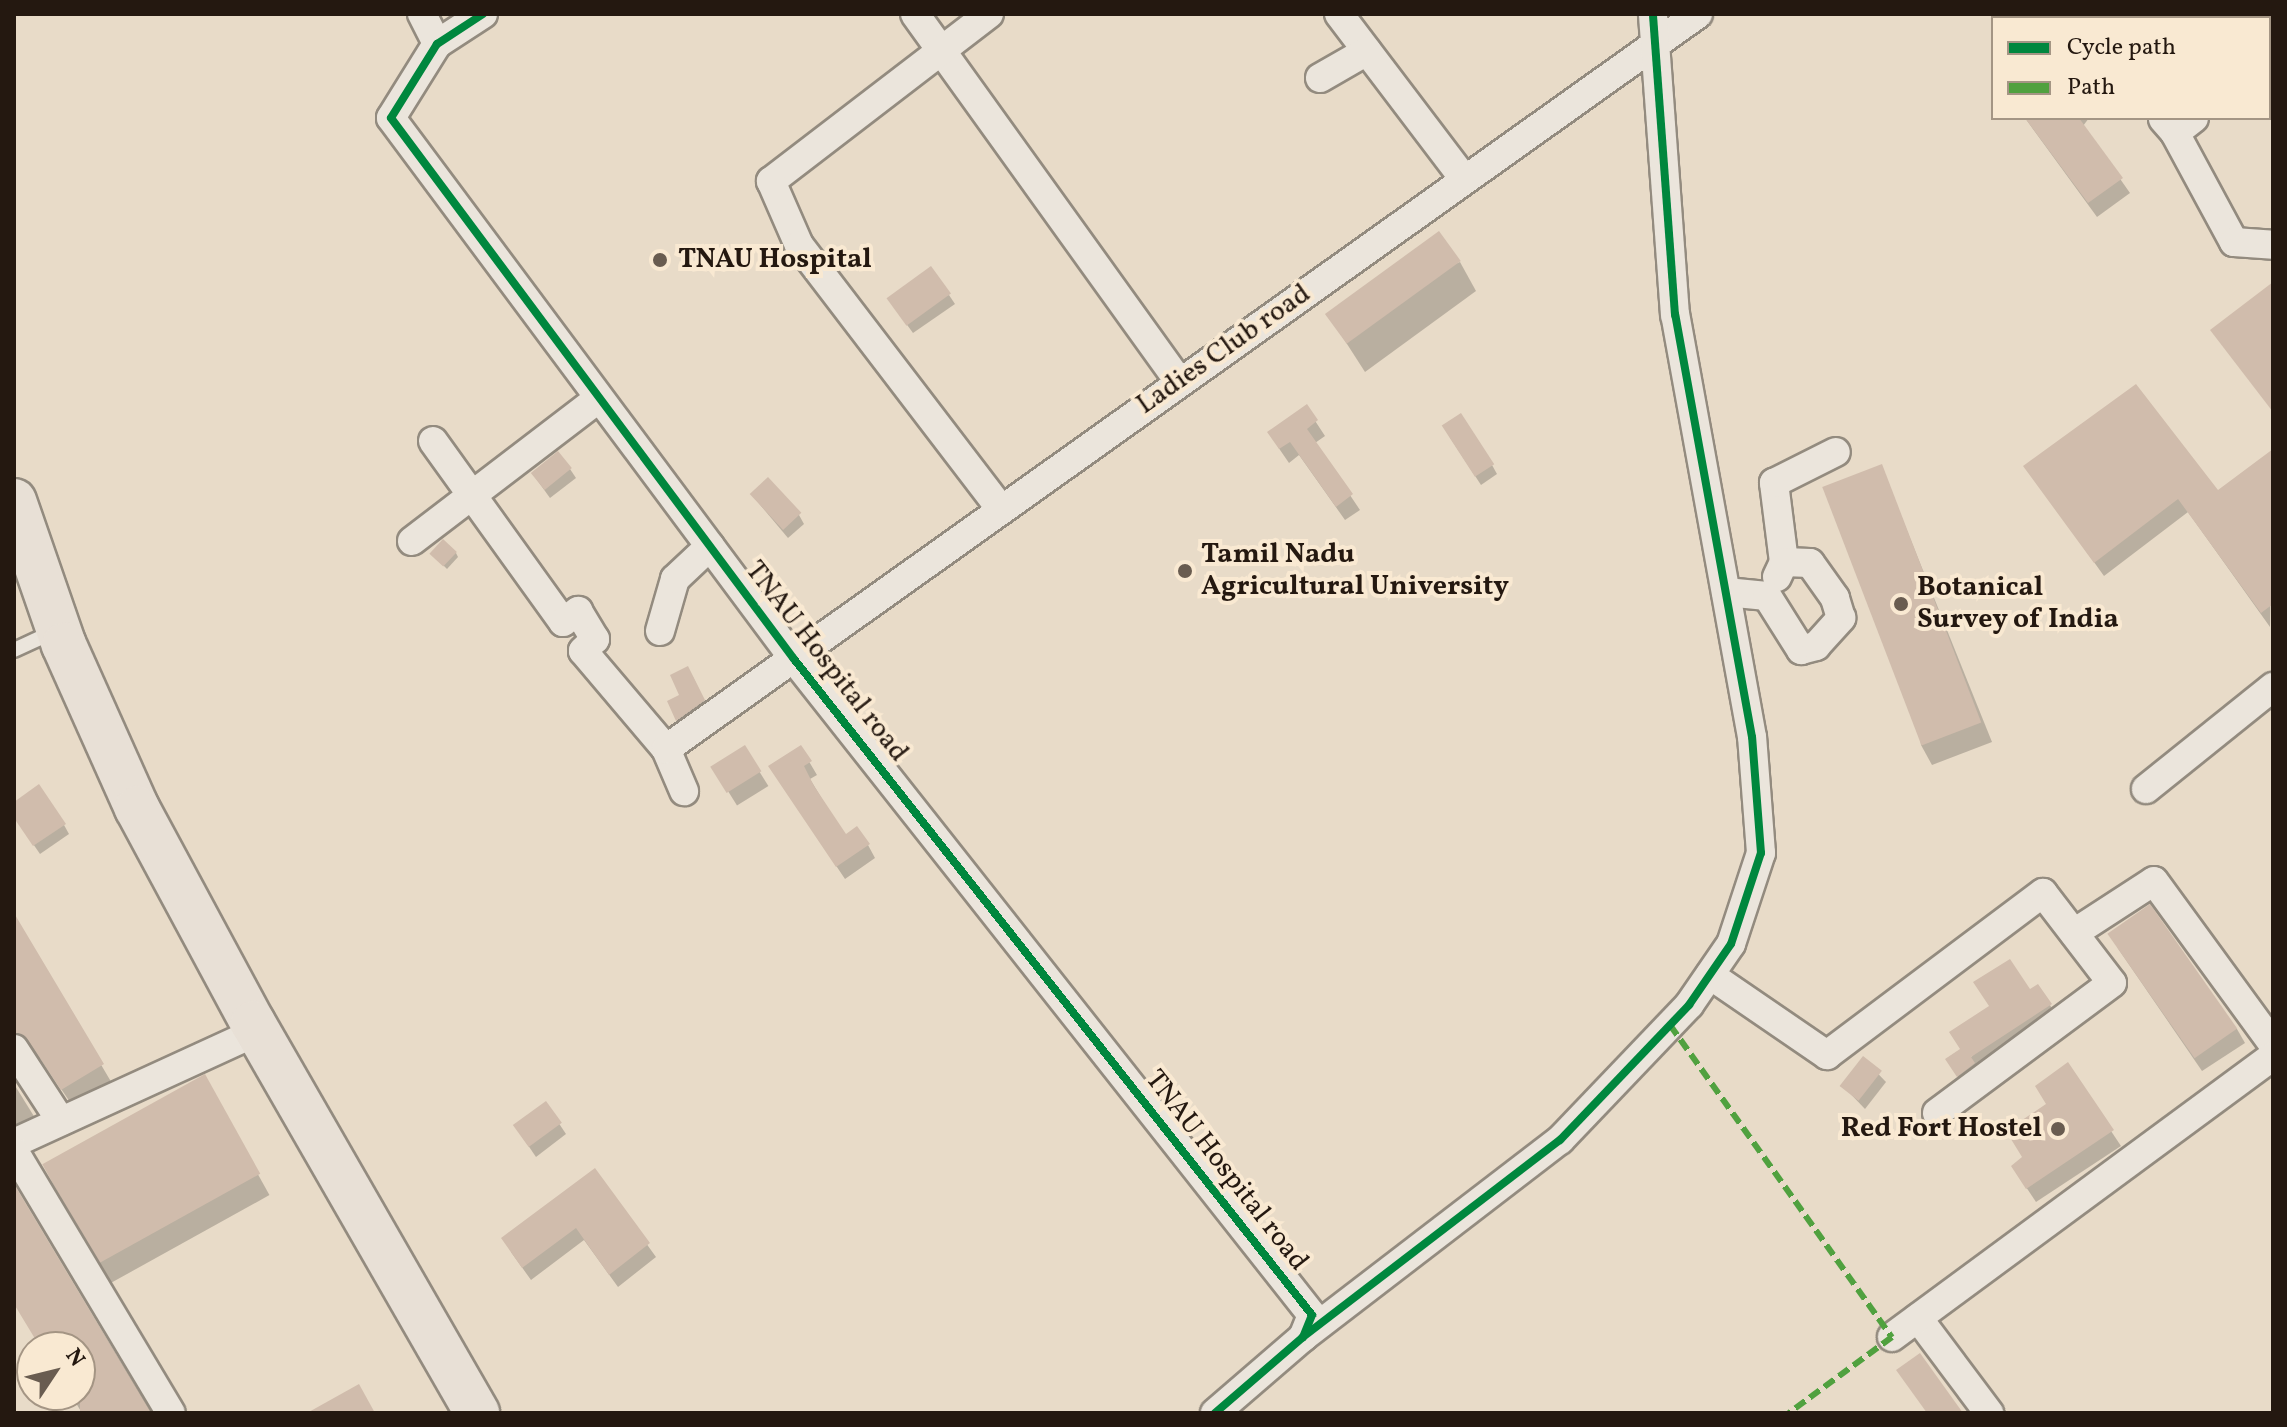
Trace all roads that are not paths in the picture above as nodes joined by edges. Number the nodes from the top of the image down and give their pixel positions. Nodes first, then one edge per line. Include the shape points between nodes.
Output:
1 (422, 14) edge
2 (483, 14) edge
3 (915, 14) edge
4 (989, 14) edge
5 (1339, 14) edge
6 (1653, 14) edge
7 (1698, 14) edge
8 (437, 44) junction
9 (1656, 45) junction
10 (941, 50) junction
11 (1367, 51) junction
12 (1320, 78) dead end
13 (2177, 123) edge
14 (1465, 180) junction
15 (2273, 245) edge
16 (1179, 382) junction
17 (599, 398) junction
18 (433, 441) dead end
19 (1836, 452) dead end
20 (472, 495) junction
21 (14, 501) edge
22 (1000, 508) junction
23 (412, 541) dead end
24 (710, 546) junction
25 (24, 560) edge
26 (1784, 562) junction
27 (1726, 592) junction
28 (1767, 596) junction
29 (59, 629) junction
30 (660, 631) dead end
31 (14, 650) edge
32 (794, 659) junction
33 (2273, 687) edge
34 (666, 749) junction
35 (2146, 789) dead end
36 (684, 791) dead end
37 (2074, 933) junction
38 (1710, 975) junction
39 (257, 1032) junction
40 (2273, 1044) edge
41 (14, 1049) edge
42 (2273, 1056) edge
43 (1937, 1113) dead end
44 (61, 1121) junction
45 (14, 1143) edge
46 (14, 1151) edge
47 (1918, 1318) junction
48 (1303, 1337) junction
49 (1892, 1337) dead end
50 (171, 1413) edge
51 (477, 1413) edge
52 (1215, 1413) edge
53 (1989, 1413) edge

1 - 8 street
2 - 8 street, TNAU Hospital road
3 - 10 street
4 - 10 street
5 - 11 street
6 - 9 street
7 - 9 street, Ladies Club road
8 - 17 street, TNAU Hospital road via 391,118
9 - 14 street, Ladies Club road
9 - 27 street via 1675,315
10 - 16 street
10 - 22 street via 771,181 799,245
11 - 12 street
11 - 14 street
13 - 15 street via 2234,242
14 - 16 street, Ladies Club road
16 - 22 street, Ladies Club road
17 - 20 street
17 - 24 street, TNAU Hospital road
18 - 20 street
19 - 26 street via 1774,483
20 - 23 street
20 - 34 street via 563,622 578,611 595,639 583,651
21 - 25 main road
22 - 32 street, Ladies Club road
24 - 30 street via 675,579
24 - 32 street, TNAU Hospital road
25 - 29 main road
26 - 28 street
26 - 28 street via 1810,563 1835,598 1841,618 1816,646 1801,650
27 - 28 street
27 - 38 street via 1752,737 1761,853 1731,944
29 - 31 lane
29 - 39 main road via 137,808
32 - 34 street, Ladies Club road
32 - 48 street, TNAU Hospital road via 1312,1315
33 - 35 street
34 - 36 street
37 - 38 street via 2043,893 1827,1055 1762,1016
37 - 40 street via 2154,881
37 - 43 street via 2112,983
38 - 48 street via 1689,1005 1560,1140
39 - 44 street
39 - 51 main road
41 - 44 street
42 - 47 street
44 - 45 street
46 - 50 street
47 - 49 street
47 - 53 street
48 - 52 street

